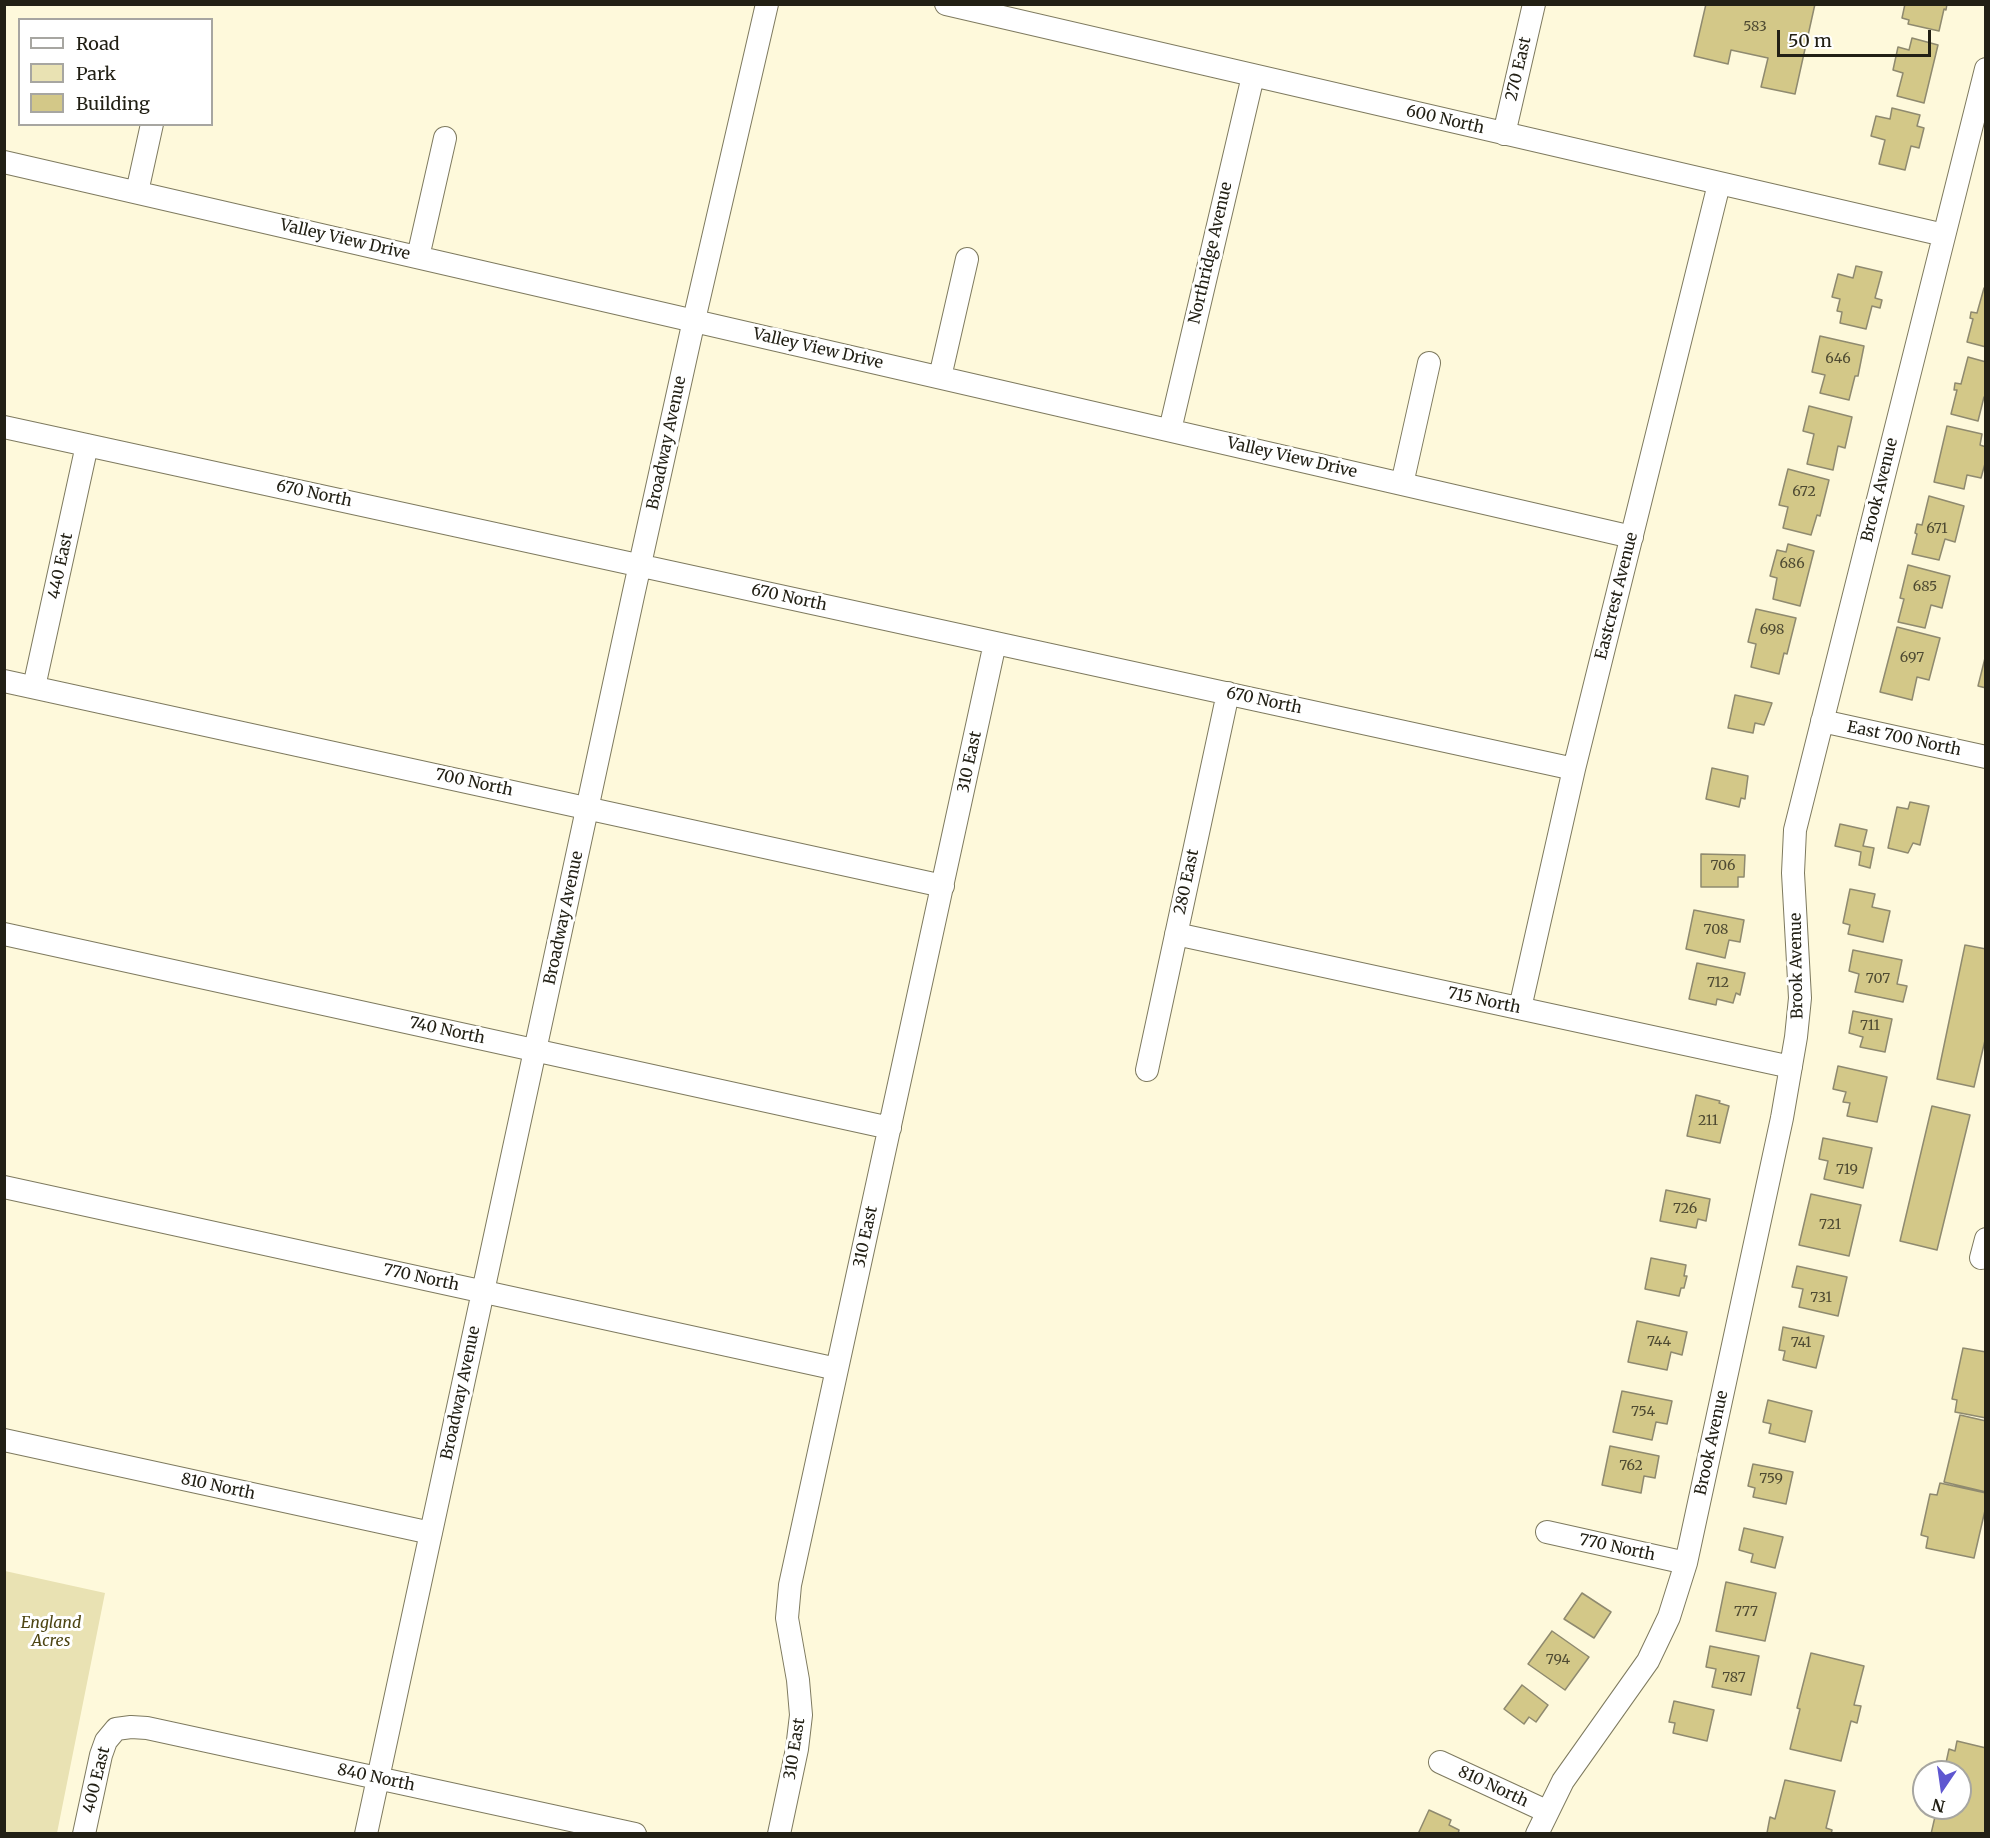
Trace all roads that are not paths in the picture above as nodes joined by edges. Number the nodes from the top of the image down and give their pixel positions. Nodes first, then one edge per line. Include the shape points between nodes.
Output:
1 (767, 4) edge
2 (946, 4) edge
3 (1534, 4) edge
4 (1986, 69) edge
5 (1252, 76) junction
6 (152, 126) edge
7 (1504, 134) junction
8 (445, 138) dead end
9 (4, 162) edge
10 (1719, 184) junction
11 (137, 192) junction
12 (1944, 236) junction
13 (418, 257) junction
14 (967, 259) dead end
15 (694, 320) junction
16 (1429, 363) dead end
17 (940, 377) junction
18 (4, 427) edge
19 (1170, 430) junction
20 (87, 445) junction
21 (1402, 484) junction
22 (1632, 537) junction
23 (640, 565) junction
24 (996, 643) junction
25 (4, 681) edge
26 (34, 687) junction
27 (1228, 693) junction
28 (1822, 721) junction
29 (1986, 757) edge
30 (1574, 769) junction
31 (587, 808) junction
32 (943, 886) junction
33 (4, 934) edge
34 (1176, 934) junction
35 (1520, 1008) junction
36 (535, 1050) junction
37 (1791, 1067) junction
38 (1147, 1070) dead end
39 (890, 1128) junction
40 (4, 1187) edge
41 (483, 1292) junction
42 (837, 1369) junction
43 (4, 1440) edge
44 (1547, 1532) dead end
45 (431, 1533) junction
46 (1686, 1563) junction
47 (116, 1729) joint
48 (1440, 1762) dead end
49 (378, 1778) junction
50 (1546, 1811) junction
51 (84, 1833) edge
52 (366, 1833) edge
53 (635, 1833) edge
54 (779, 1833) edge
55 (1537, 1833) edge

1 - 15 street, Broadway Avenue
2 - 5 street, 600 North
3 - 7 street, 270 East
4 - 12 street, Brook Avenue
5 - 7 street, 600 North
5 - 19 street, Northridge Avenue
6 - 11 street
7 - 10 street, 600 North
8 - 13 street
9 - 11 street, Valley View Drive
10 - 12 street, 600 North
10 - 22 street, Eastcrest Avenue
11 - 13 street, Valley View Drive
12 - 28 street, Brook Avenue
13 - 15 street, Valley View Drive
14 - 17 street
15 - 17 street, Valley View Drive
15 - 23 street, Broadway Avenue
16 - 21 street
17 - 19 street, Valley View Drive
18 - 20 street, 670 North
19 - 21 street, Valley View Drive
20 - 23 street, 670 North
20 - 26 street, 440 East
21 - 22 street, Valley View Drive
22 - 30 street, Eastcrest Avenue
23 - 24 street, 670 North
23 - 31 street, Broadway Avenue
24 - 27 street, 670 North
24 - 32 street, 310 East
25 - 26 street, 700 North
26 - 31 street, 700 North
27 - 30 street, 670 North
27 - 34 street, 280 East
28 - 29 street, East 700 North
28 - 37 street, Brook Avenue via 1793,852 1800,1015
30 - 35 street, Eastcrest Avenue
31 - 32 street, 700 North
31 - 36 street, Broadway Avenue
32 - 39 street, 310 East
33 - 36 street, 740 North
34 - 35 street, 715 North
34 - 38 street, 280 East
35 - 37 street, 715 North
36 - 39 street, 740 North
36 - 41 street, Broadway Avenue
37 - 46 street, Brook Avenue
39 - 42 street, 310 East
40 - 41 street, 770 North
41 - 42 street, 770 North
41 - 45 street, Broadway Avenue
42 - 54 street, 310 East via 788,1596 788,1629 801,1715
43 - 45 street, 810 North
44 - 46 street, 770 North
45 - 49 street, Broadway Avenue
46 - 50 street, Brook Avenue via 1669,1617 1648,1661
47 - 49 street, 840 North via 147,1728
47 - 51 street, 400 East via 101,1755
48 - 50 street, 810 North
49 - 52 street, Broadway Avenue
49 - 53 street, 840 North
50 - 55 street, Brook Avenue

